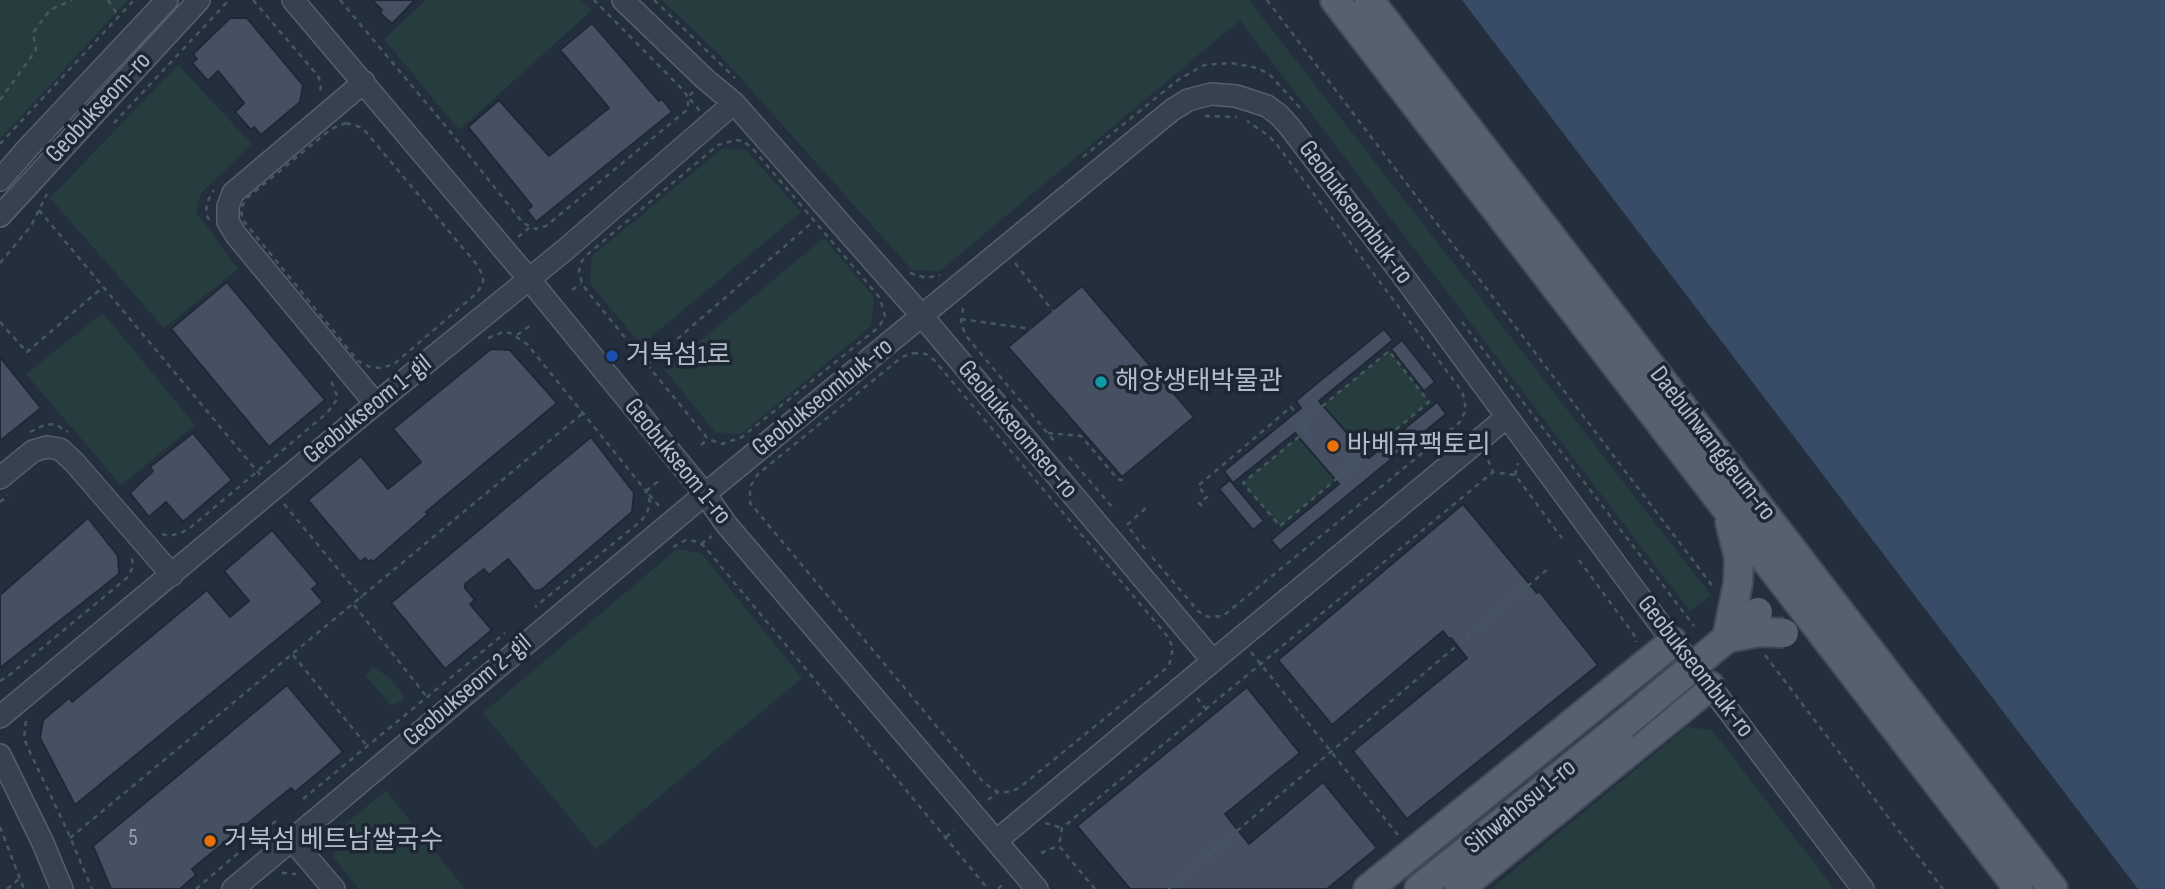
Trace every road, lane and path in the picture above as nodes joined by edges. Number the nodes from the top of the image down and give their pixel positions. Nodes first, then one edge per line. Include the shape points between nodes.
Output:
1 (72, 0) edge
2 (108, 0) edge
3 (134, 0) edge
4 (167, 0) edge
5 (199, 0) edge
6 (229, 0) edge
7 (253, 0) edge
8 (293, 0) edge
9 (340, 0) edge
10 (594, 0) edge
11 (623, 0) edge
12 (654, 0) edge
13 (1267, 0) edge
14 (1335, 0) edge
15 (1369, 0) edge
16 (119, 17) junction
17 (737, 81) dead end
18 (364, 82) junction
19 (688, 97) junction
20 (0, 100) edge
21 (317, 100) dead end
22 (734, 103) junction
23 (702, 113) dead end
24 (1303, 113) dead end
25 (1195, 119) dead end
26 (111, 126) dead end
27 (723, 136) dead end
28 (726, 141) junction
29 (0, 144) edge
30 (1082, 158) dead end
31 (0, 180) edge
32 (220, 183) dead end
33 (47, 193) dead end
34 (251, 194) joint
35 (39, 210) junction
36 (0, 216) edge
37 (814, 221) junction
38 (211, 225) dead end
39 (546, 226) junction
40 (530, 228) junction
41 (551, 232) dead end
42 (518, 237) dead end
43 (0, 263) edge
44 (1015, 263) dead end
45 (907, 272) dead end
46 (947, 272) dead end
47 (529, 279) junction
48 (582, 283) junction
49 (103, 287) junction
50 (572, 290) dead end
51 (967, 303) dead end
52 (1053, 311) dead end
53 (1457, 315) dead end
54 (922, 316) junction
55 (961, 320) junction
56 (0, 322) edge
57 (531, 325) dead end
58 (505, 326) dead end
59 (1031, 329) dead end
60 (510, 333) junction
61 (517, 336) junction
62 (485, 340) dead end
63 (647, 365) junction
64 (330, 378) dead end
65 (345, 392) dead end
66 (338, 398) junction
67 (375, 403) junction
68 (1476, 406) dead end
69 (1466, 410) junction
70 (583, 413) junction
71 (1507, 417) junction
72 (1303, 422) junction
73 (1460, 423) junction
74 (1466, 430) dead end
75 (1048, 433) junction
76 (26, 435) dead end
77 (73, 436) dead end
78 (708, 439) junction
79 (1055, 442) dead end
80 (701, 444) dead end
81 (1069, 457) dead end
82 (1346, 460) dead end
83 (1488, 460) dead end
84 (1517, 463) dead end
85 (1351, 467) junction
86 (257, 471) junction
87 (1493, 472) junction
88 (1515, 475) junction
89 (264, 479) dead end
90 (660, 480) dead end
91 (1124, 480) dead end
92 (4, 486) edge
93 (646, 491) junction
94 (705, 494) junction
95 (281, 499) dead end
96 (0, 502) edge
97 (750, 503) junction
98 (1202, 506) dead end
99 (1726, 506) junction
100 (1147, 507) dead end
101 (1113, 508) dead end
102 (662, 509) dead end
103 (744, 509) dead end
104 (155, 531) dead end
105 (712, 536) dead end
106 (1562, 538) dead end
107 (701, 544) junction
108 (1145, 549) dead end
109 (128, 551) dead end
110 (664, 555) dead end
111 (1152, 557) dead end
112 (1579, 560) dead end
113 (1549, 568) dead end
114 (1810, 570) junction
115 (172, 575) junction
116 (1726, 586) junction
117 (1787, 588) junction
118 (362, 598) junction
119 (354, 605) junction
120 (1678, 606) junction
121 (535, 607) dead end
122 (1673, 610) dead end
123 (1223, 616) junction
124 (1209, 617) junction
125 (1202, 623) dead end
126 (1229, 625) dead end
127 (505, 633) dead end
128 (1684, 634) junction
129 (1727, 638) junction
130 (1636, 646) dead end
131 (1251, 652) dead end
132 (293, 655) junction
133 (1765, 656) dead end
134 (1213, 661) junction
135 (1843, 661) junction
136 (1261, 663) junction
137 (1170, 666) junction
138 (1174, 671) dead end
139 (0, 681) edge
140 (1710, 686) junction
141 (4, 690) dead end
142 (428, 697) junction
143 (1197, 698) dead end
144 (1206, 709) junction
145 (0, 717) edge
146 (27, 719) dead end
147 (26, 743) junction
148 (22, 746) dead end
149 (367, 746) junction
150 (1330, 752) junction
151 (0, 755) edge
152 (1017, 789) junction
153 (998, 792) junction
154 (1022, 796) dead end
155 (303, 799) dead end
156 (988, 800) dead end
157 (277, 820) dead end
158 (1045, 824) dead end
159 (0, 827) edge
160 (1062, 828) junction
161 (954, 830) dead end
162 (328, 834) dead end
163 (70, 838) junction
164 (945, 838) junction
165 (324, 840) junction
166 (293, 841) junction
167 (996, 841) junction
168 (320, 844) dead end
169 (1404, 844) dead end
170 (1059, 846) junction
171 (1041, 853) dead end
172 (331, 861) dead end
173 (293, 867) dead end
174 (286, 872) junction
175 (278, 874) dead end
176 (304, 877) dead end
177 (19, 878) junction
178 (1003, 884) dead end
179 (7, 889) edge
180 (24, 889) edge
181 (62, 889) edge
182 (92, 889) edge
183 (196, 889) edge
184 (233, 889) edge
185 (334, 889) edge
186 (988, 889) edge
187 (998, 889) edge
188 (1037, 889) edge
189 (1095, 889) edge
190 (1168, 889) edge
191 (1368, 889) edge
192 (1419, 889) edge
193 (1459, 889) edge
194 (1863, 889) edge
195 (1943, 889) edge
196 (2019, 889) edge
197 (2053, 889) edge

1 - 20 path via 50,10 33,33 36,50
2 - 16 path
3 - 16 path
4 - 31 street, Geobukseom-ro
5 - 36 street, Geobukseom-ro
6 - 26 path
7 - 21 path via 318,76 322,91
8 - 18 street, Geobukseom 1-ro
9 - 40 path
10 - 19 path
11 - 22 street, Geobukseomseo-ro
12 - 17 path
13 - 116 path
14 - 99 main road, Daebuhwanggeum-ro
15 - 114 main road, Daebuhwanggeum-ro
16 - 29 path
18 - 47 street, Geobukseom 1-ro
18 - 67 street via 233,193 228,222
19 - 23 path
19 - 39 path via 688,109 680,118
22 - 47 street, Geobukseom 1-gil
22 - 54 street, Geobukseomseo-ro
24 - 30 path via 1284,88 1258,68 1231,62 1204,65 1178,80
25 - 69 path via 1214,115 1239,118 1269,136 1458,386
27 - 28 path
28 - 37 path via 743,141 753,149
28 - 48 path via 588,254 579,266
32 - 38 path via 207,202
33 - 35 path
34 - 34 path via 331,129 352,124 366,132 478,265 483,283 394,364 370,368 358,361 246,225 242,208
35 - 43 path via 32,226
35 - 49 path
37 - 63 path
37 - 78 path via 880,298 883,322 742,437 725,444
39 - 40 path
39 - 41 path
40 - 42 path
44 - 52 path
45 - 46 path via 926,278
47 - 67 street, Geobukseom 1-gil
47 - 94 street, Geobukseom 1-ro
48 - 50 path
48 - 63 path
49 - 56 path via 27,352
49 - 86 path
51 - 55 path
53 - 120 path
54 - 71 street, Geobukseombuk-ro via 1172,110 1211,94 1236,96 1266,106 1289,126
54 - 94 street, Geobukseombuk-ro
54 - 134 street, Geobukseomseo-ro
55 - 59 path
55 - 75 path via 966,336
57 - 61 path
58 - 60 path
60 - 61 path
60 - 62 path
61 - 70 path
63 - 78 path
64 - 66 path
65 - 66 path
66 - 86 path via 327,413
67 - 115 street, Geobukseom 1-gil
68 - 69 path
69 - 73 path
70 - 93 path
70 - 118 path
71 - 128 street, Geobukseombuk-ro
71 - 134 street
72 - 85 path via 1308,429 1243,483 1280,526
72 - 85 path via 1389,351 1429,402
72 - 98 path via 1292,407 1282,415 1198,486 1207,497 1199,503
73 - 74 path
73 - 123 path
75 - 79 path
75 - 91 path via 1081,436 1116,477
76 - 77 path via 34,428 55,424
78 - 80 path
81 - 101 path
82 - 85 path
83 - 87 path
84 - 88 path
86 - 89 path
86 - 104 path via 181,533 169,536
87 - 88 path
87 - 136 path
88 - 106 path
90 - 93 path
92 - 96 path
92 - 115 street via 33,452 60,449
93 - 102 path
93 - 121 path via 650,502 641,521
94 - 166 street, Geobukseom 2-gil
94 - 167 street, Geobukseom 1-ro
95 - 118 path
97 - 103 path
97 - 137 path via 750,487 758,474 902,357 913,352 926,354 1168,637 1173,648
97 - 153 path via 984,783
99 - 116 main road via 1740,558
99 - 117 main road, Daebuhwanggeum-ro
100 - 108 path via 1127,524
105 - 107 path
107 - 110 path via 687,540
107 - 164 path
109 - 139 path via 133,567 128,577
111 - 124 path via 1199,612
112 - 130 path via 1637,639
113 - 150 path
114 - 117 main road
114 - 197 main road, Daebuhwanggeum-ro
115 - 145 street, Geobukseom 1-gil
116 - 129 main road, bridge
117 - 129 main road, Sihwahosu 1-ro, bridge
117 - 135 main road, Daebuhwanggeum-ro
118 - 119 path
119 - 132 path
119 - 142 path
120 - 122 path
120 - 128 path
123 - 124 path
123 - 126 path
124 - 125 path
127 - 142 path
128 - 140 street, Geobukseombuk-ro
128 - 191 main road
129 - 135 main road, bridge via 1760,632 1792,634
129 - 192 main road, Sihwahosu 1-ro, bridge
131 - 136 path
132 - 149 path
132 - 163 path
133 - 195 path
134 - 167 street
135 - 196 main road, Daebuhwanggeum-ro
136 - 144 path
136 - 150 path
137 - 138 path
137 - 152 path
139 - 141 path
140 - 193 main road
140 - 194 street, Geobukseombuk-ro
142 - 149 path
143 - 144 path
144 - 160 path
146 - 147 path
147 - 148 path
147 - 163 path
149 - 155 path
150 - 169 path
150 - 190 path
151 - 181 street
152 - 153 path
152 - 154 path
153 - 156 path
157 - 183 path
158 - 160 path
159 - 177 path
160 - 170 path
161 - 164 path
162 - 165 path
163 - 182 path
164 - 186 path
165 - 168 path
165 - 172 path
166 - 184 street, Geobukseom 2-gil
166 - 185 street
167 - 188 street, Geobukseom 1-ro
170 - 171 path
170 - 189 path
173 - 174 path
174 - 175 path
174 - 176 path
177 - 179 path
177 - 180 path
178 - 187 path

